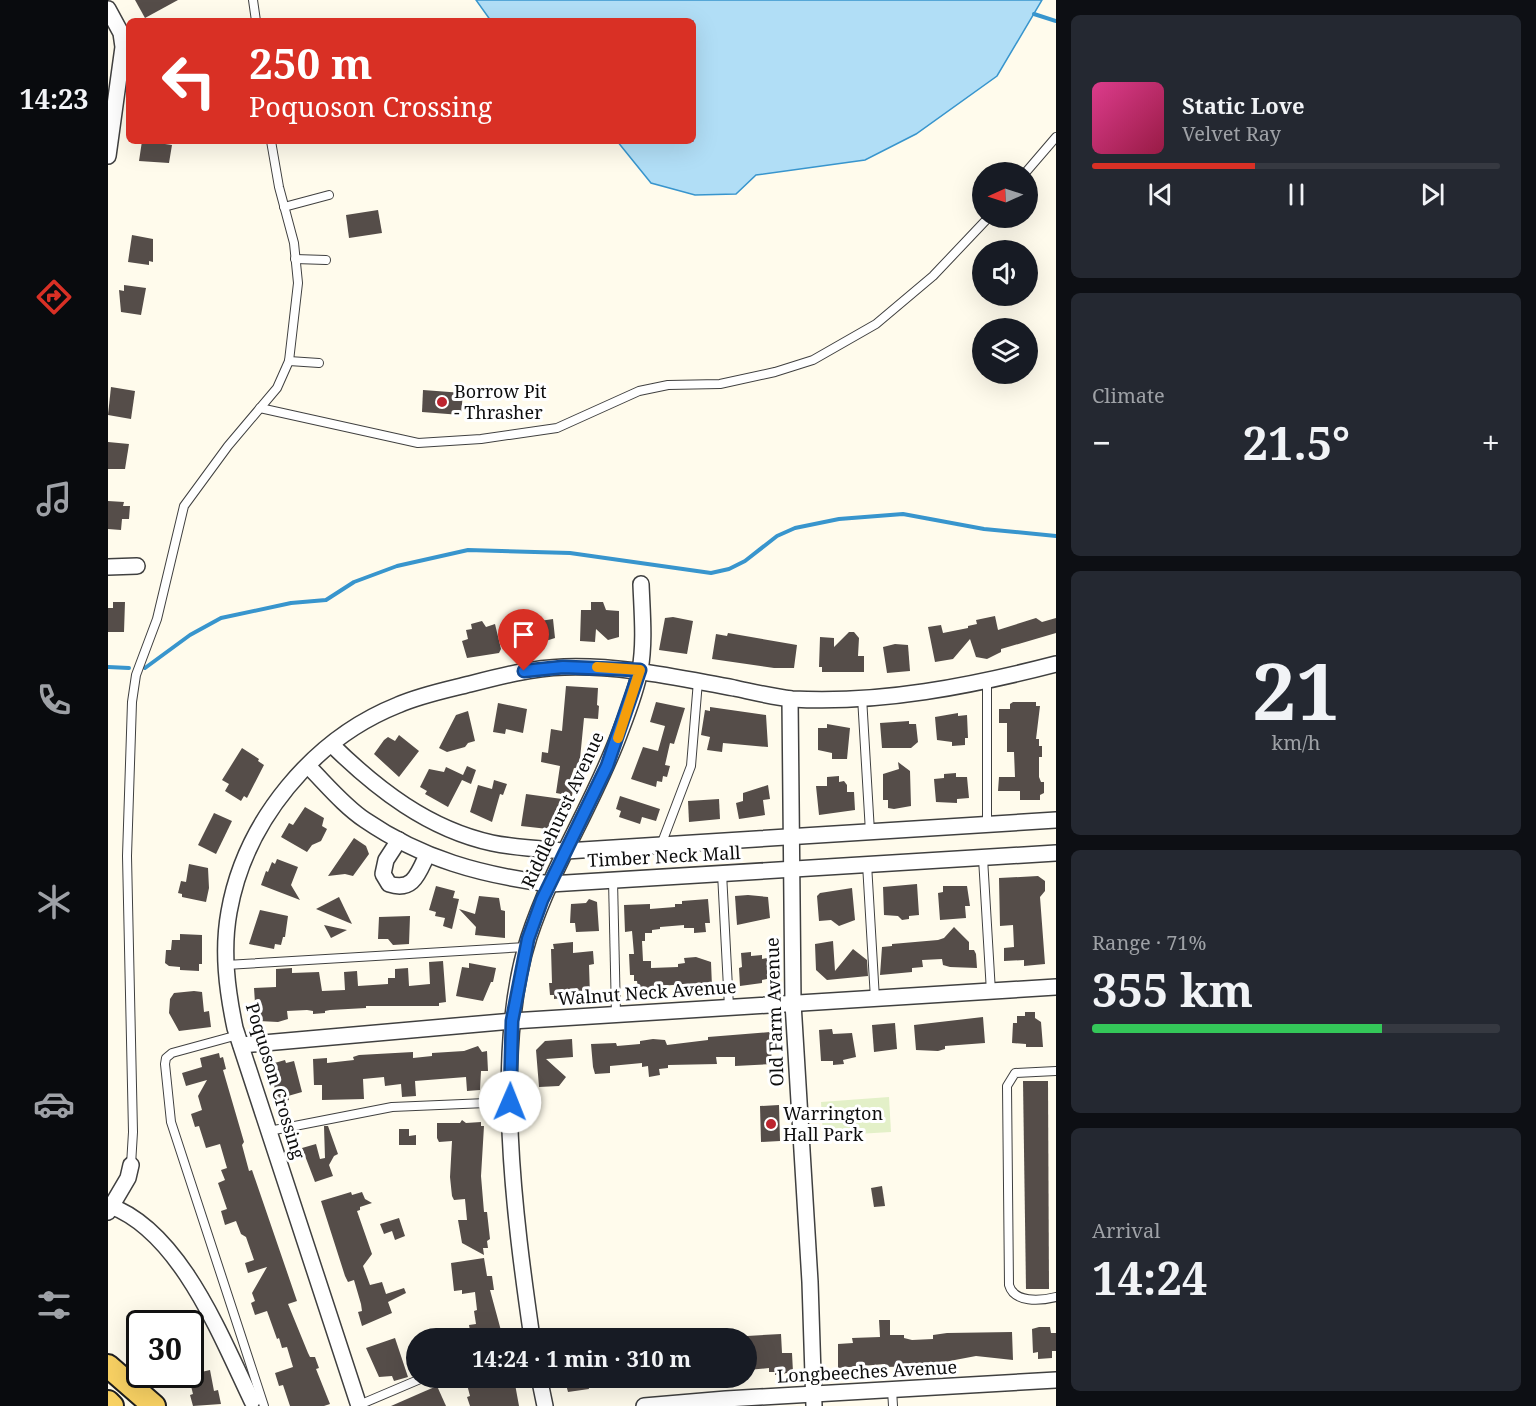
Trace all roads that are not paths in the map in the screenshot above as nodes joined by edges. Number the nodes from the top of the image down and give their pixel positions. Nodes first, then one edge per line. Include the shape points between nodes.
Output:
1 (253, 0) edge
2 (108, 9) edge
3 (256, 18) edge
4 (1056, 137) edge
5 (272, 144) edge
6 (108, 156) edge
7 (1035, 162) edge
8 (329, 195) dead end
9 (284, 207) junction
10 (979, 228) edge
11 (295, 259) junction
12 (326, 260) dead end
13 (289, 361) junction
14 (319, 363) dead end
15 (260, 408) junction
16 (137, 566) dead end
17 (108, 567) edge
18 (642, 584) dead end
19 (1056, 664) edge
20 (640, 670) junction
21 (698, 681) junction
22 (987, 681) junction
23 (862, 697) junction
24 (790, 699) junction
25 (332, 745) junction
26 (308, 766) junction
27 (1056, 820) edge
28 (987, 824) junction
29 (870, 832) junction
30 (791, 837) junction
31 (399, 840) junction
32 (661, 845) junction
33 (566, 851) junction
34 (1056, 853) edge
35 (427, 855) junction
36 (983, 858) junction
37 (867, 864) junction
38 (791, 869) junction
39 (722, 873) junction
40 (613, 880) junction
41 (550, 884) junction
42 (526, 946) junction
43 (226, 965) junction
44 (1056, 987) edge
45 (991, 992) junction
46 (875, 999) junction
47 (793, 1004) junction
48 (729, 1007) junction
49 (616, 1015) junction
50 (512, 1021) junction
51 (239, 1040) junction
52 (1056, 1071) edge
53 (510, 1102) junction
54 (269, 1131) junction
55 (131, 1165) joint
56 (110, 1208) edge
57 (1056, 1297) edge
58 (531, 1328) edge
59 (108, 1366) edge
60 (1056, 1380) edge
61 (406, 1385) edge
62 (541, 1388) edge
63 (892, 1390) junction
64 (813, 1401) edge
65 (108, 1402) edge
66 (734, 1402) edge
67 (258, 1403) edge
68 (112, 1406) edge
69 (154, 1406) edge
70 (359, 1406) edge
71 (545, 1406) edge
72 (644, 1406) edge
73 (893, 1406) edge

1 - 3 lane
2 - 6 street via 118,26 123,47
4 - 7 lane
5 - 9 lane
8 - 9 lane
9 - 11 lane
10 - 15 lane via 933,276 876,324 813,360 720,384 668,385 639,392 557,428 418,443
11 - 12 lane
11 - 13 lane via 298,283
13 - 14 lane
13 - 15 lane via 276,388
15 - 55 lane via 184,506 157,619 136,675 128,787
16 - 17 street
18 - 20 street, Riddlehurst Avenue
19 - 22 street, Poquoson Crossing
20 - 21 street, Poquoson Crossing
20 - 25 street, Poquoson Crossing via 563,667 524,671 428,694 368,720
20 - 33 street, Riddlehurst Avenue via 607,766
21 - 24 street, Poquoson Crossing
21 - 32 lane via 691,766
22 - 23 street, Poquoson Crossing
22 - 28 lane
23 - 24 street, Poquoson Crossing
23 - 29 lane
24 - 30 street, Old Farm Avenue
25 - 26 street, Poquoson Crossing
25 - 33 street, Timber Neck Mall via 366,778 421,816 490,842
26 - 31 street, Timber Neck Mall via 363,819
26 - 43 street, Poquoson Crossing via 269,812 251,843 229,913
27 - 28 street, Timber Neck Mall
28 - 29 street, Timber Neck Mall
29 - 30 street, Timber Neck Mall
30 - 32 street, Timber Neck Mall
30 - 38 street, Old Farm Avenue
31 - 35 street, Timber Neck Mall
31 - 35 street via 384,867 389,884 407,887 414,882
32 - 33 street, Timber Neck Mall
33 - 41 street, Riddlehurst Avenue
34 - 36 street, Timber Neck Mall
35 - 41 street, Timber Neck Mall via 479,872
36 - 37 street, Timber Neck Mall
36 - 45 lane
37 - 38 street, Timber Neck Mall
37 - 46 lane
38 - 39 street, Timber Neck Mall
38 - 47 street, Old Farm Avenue
39 - 40 street, Timber Neck Mall
39 - 48 lane
40 - 41 street, Timber Neck Mall
40 - 49 lane
41 - 42 street, Riddlehurst Avenue
42 - 43 lane
42 - 50 street, Riddlehurst Avenue
43 - 51 street, Poquoson Crossing
44 - 45 street, Walnut Neck Avenue
45 - 46 street, Walnut Neck Avenue
46 - 47 street, Walnut Neck Avenue
47 - 48 street, Walnut Neck Avenue
47 - 64 street, Old Farm Avenue
48 - 49 street, Walnut Neck Avenue
49 - 50 street, Walnut Neck Avenue
50 - 51 street, Walnut Neck Avenue
50 - 53 street, Riddlehurst Avenue
51 - 54 street, Poquoson Crossing
51 - 67 lane via 172,1053 165,1064 171,1122
52 - 57 lane via 1015,1073 1007,1086 1008,1285 1019,1298
53 - 54 lane via 392,1107
53 - 58 street, Riddlehurst Avenue via 521,1263
54 - 70 street, Poquoson Crossing
55 - 56 street
56 - 67 street via 154,1233 186,1277
59 - 69 main road
60 - 63 street, Longbeeches Avenue
61 - 70 lane
62 - 71 street
63 - 64 street, Longbeeches Avenue
63 - 73 lane
64 - 66 street, Longbeeches Avenue
65 - 68 main road
66 - 72 street, Longbeeches Avenue

